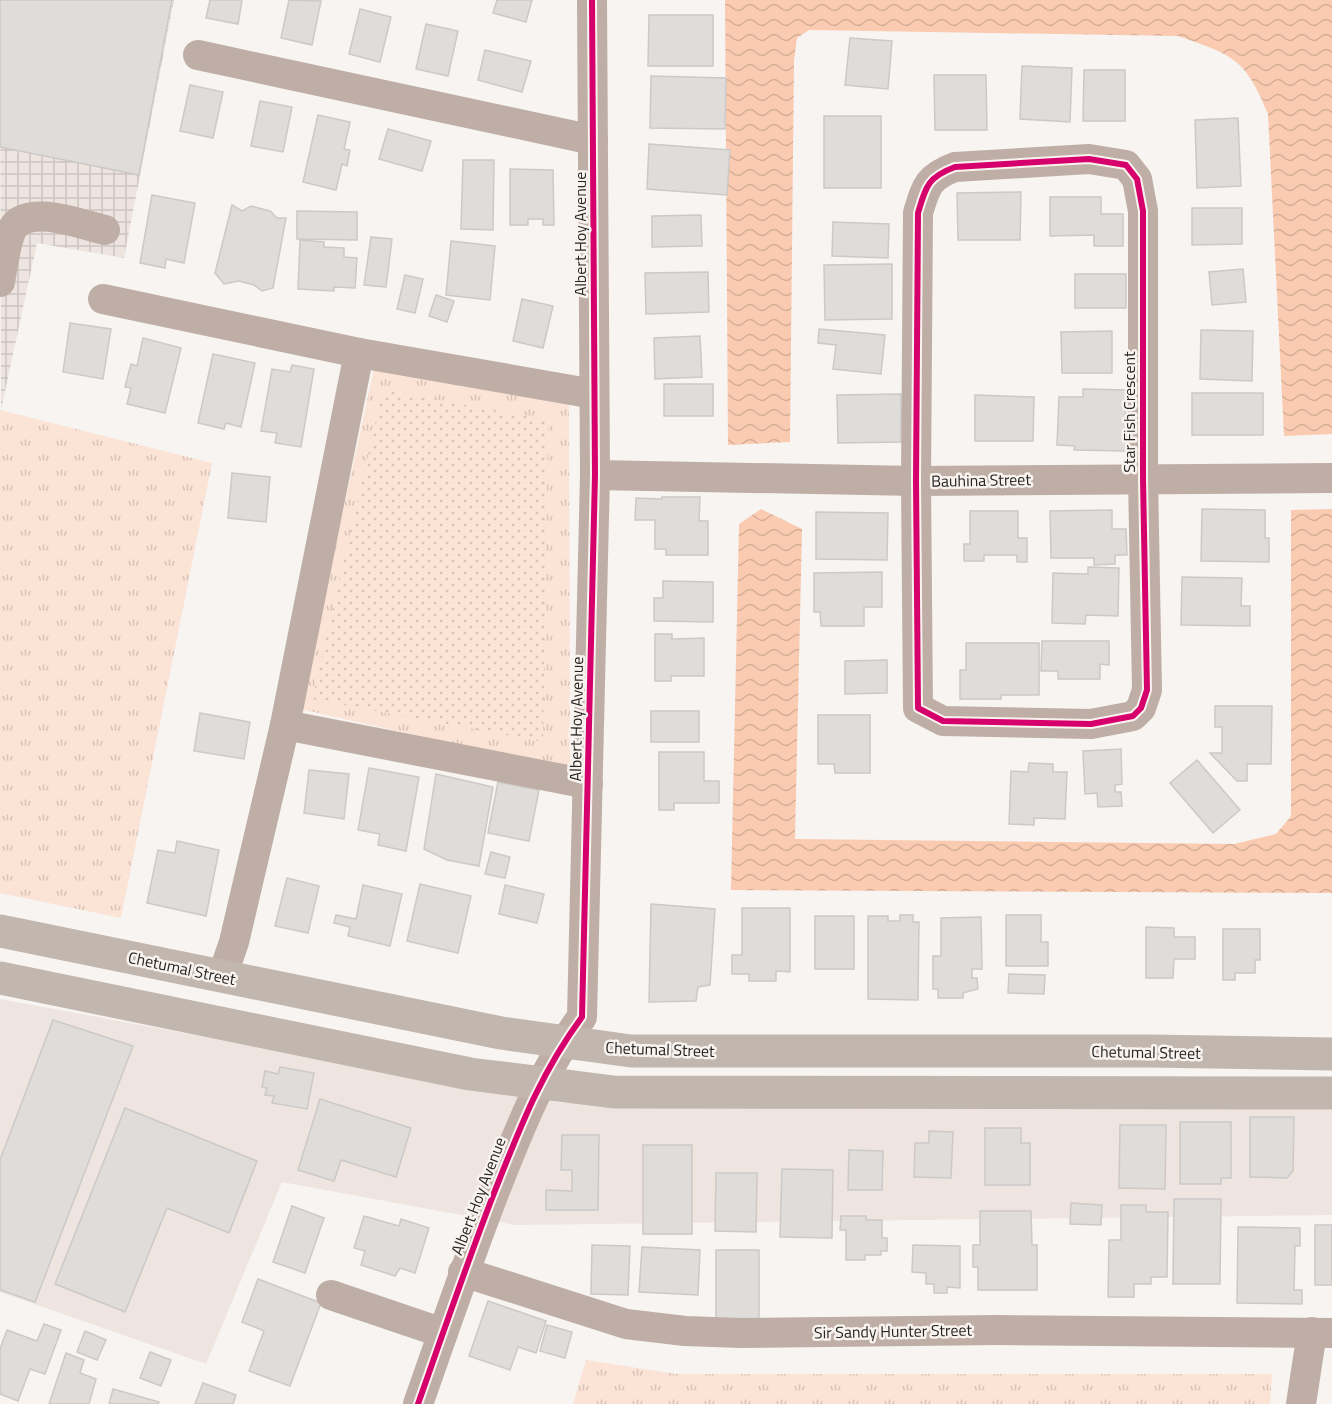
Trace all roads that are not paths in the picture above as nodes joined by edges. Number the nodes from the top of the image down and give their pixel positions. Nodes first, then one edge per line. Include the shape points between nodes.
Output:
1 (592, 0) edge
2 (198, 55) dead end
3 (593, 140) junction
4 (105, 230) dead end
5 (0, 282) edge
6 (103, 299) dead end
7 (358, 353) junction
8 (594, 394) junction
9 (594, 475) junction
10 (1143, 478) junction
11 (1332, 478) edge
12 (916, 481) junction
13 (285, 725) junction
14 (588, 784) junction
15 (0, 931) edge
16 (222, 977) junction
17 (0, 978) edge
18 (563, 1043) junction
19 (915, 1051) junction
20 (1151, 1052) junction
21 (1332, 1054) edge
22 (540, 1084) junction
23 (1332, 1093) edge
24 (915, 1094) junction
25 (1149, 1095) junction
26 (464, 1272) junction
27 (332, 1295) dead end
28 (443, 1333) junction
29 (1322, 1333) edge
30 (418, 1404) edge
31 (1301, 1404) edge

1 - 3 street, Albert Hoy Avenue
2 - 3 street
3 - 8 street, Albert Hoy Avenue
4 - 5 street via 40,214 23,220 11,230
6 - 7 street
7 - 8 street
7 - 13 street
8 - 9 street, Albert Hoy Avenue
9 - 12 street, Bauhina Street
9 - 14 street, Albert Hoy Avenue
10 - 11 street, Bauhina Street
10 - 12 street, Bauhina Street
10 - 12 street, Star Fish Crescent via 1147,690 1133,717 1091,724 943,721 918,708
10 - 12 street, Star Fish Crescent via 1143,211 1137,179 1126,165 1089,159 955,167 936,174 925,189 918,213
13 - 14 street
13 - 16 street via 234,942
14 - 18 street, Albert Hoy Avenue via 582,1017
15 - 16 highway, Chetumal Street
16 - 18 highway, Chetumal Street
17 - 22 highway via 470,1074
18 - 19 highway, Chetumal Street via 631,1052
18 - 22 street, Albert Hoy Avenue
19 - 20 highway, Chetumal Street
19 - 24 highway
20 - 21 highway, Chetumal Street
20 - 25 highway
22 - 24 highway via 614,1092
22 - 26 street, Albert Hoy Avenue via 531,1098
23 - 25 highway
24 - 25 highway
26 - 28 street, Albert Hoy Avenue
26 - 29 street, Sir Sandy Hunter Street via 626,1324 685,1331
27 - 28 street
28 - 30 street, Albert Hoy Avenue
29 - 31 street

